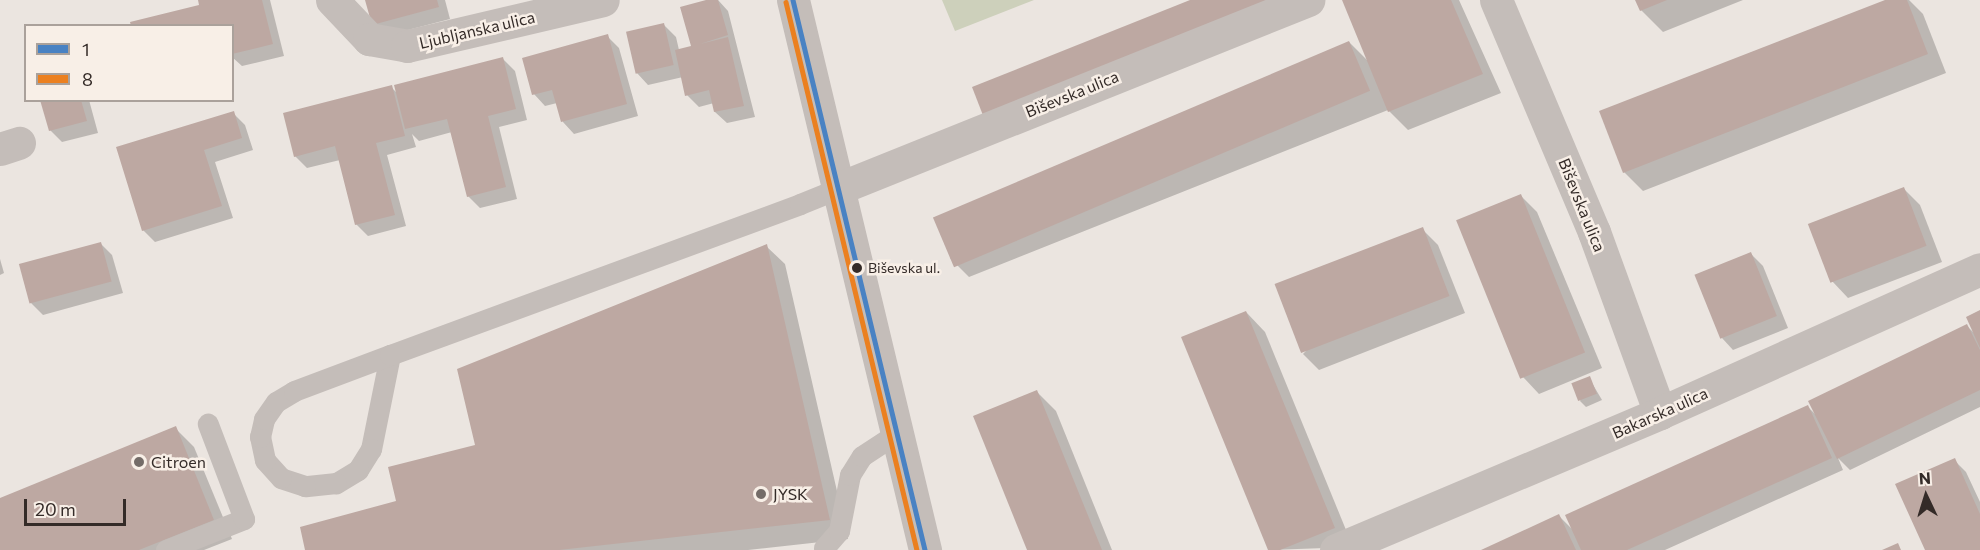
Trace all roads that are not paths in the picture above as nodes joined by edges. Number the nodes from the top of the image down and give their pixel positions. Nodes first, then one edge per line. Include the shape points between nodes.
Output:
1 (332, 0) edge
2 (603, 0) edge
3 (793, 0) edge
4 (1308, 0) edge
5 (1496, 0) edge
6 (837, 189) junction
7 (1980, 269) edge
8 (390, 355) junction
9 (1660, 413) junction
10 (208, 424) dead end
11 (897, 433) junction
12 (824, 548) dead end
13 (166, 550) edge
14 (925, 550) edge
15 (1336, 550) edge

1 - 2 street, Ljubljanska ulica via 369,39 407,46
3 - 6 street
4 - 6 street, Biševska ulica
5 - 9 street, Biševska ulica via 1594,232
6 - 8 lane
6 - 11 street
7 - 9 street, Bakarska ulica
8 - 8 lane via 294,391 276,402 264,419 260,437 265,460 281,478 305,486 336,483 358,470 371,449
9 - 15 street, Bakarska ulica
10 - 13 lane via 244,519
11 - 12 lane via 862,456 850,475 839,531
11 - 14 street

